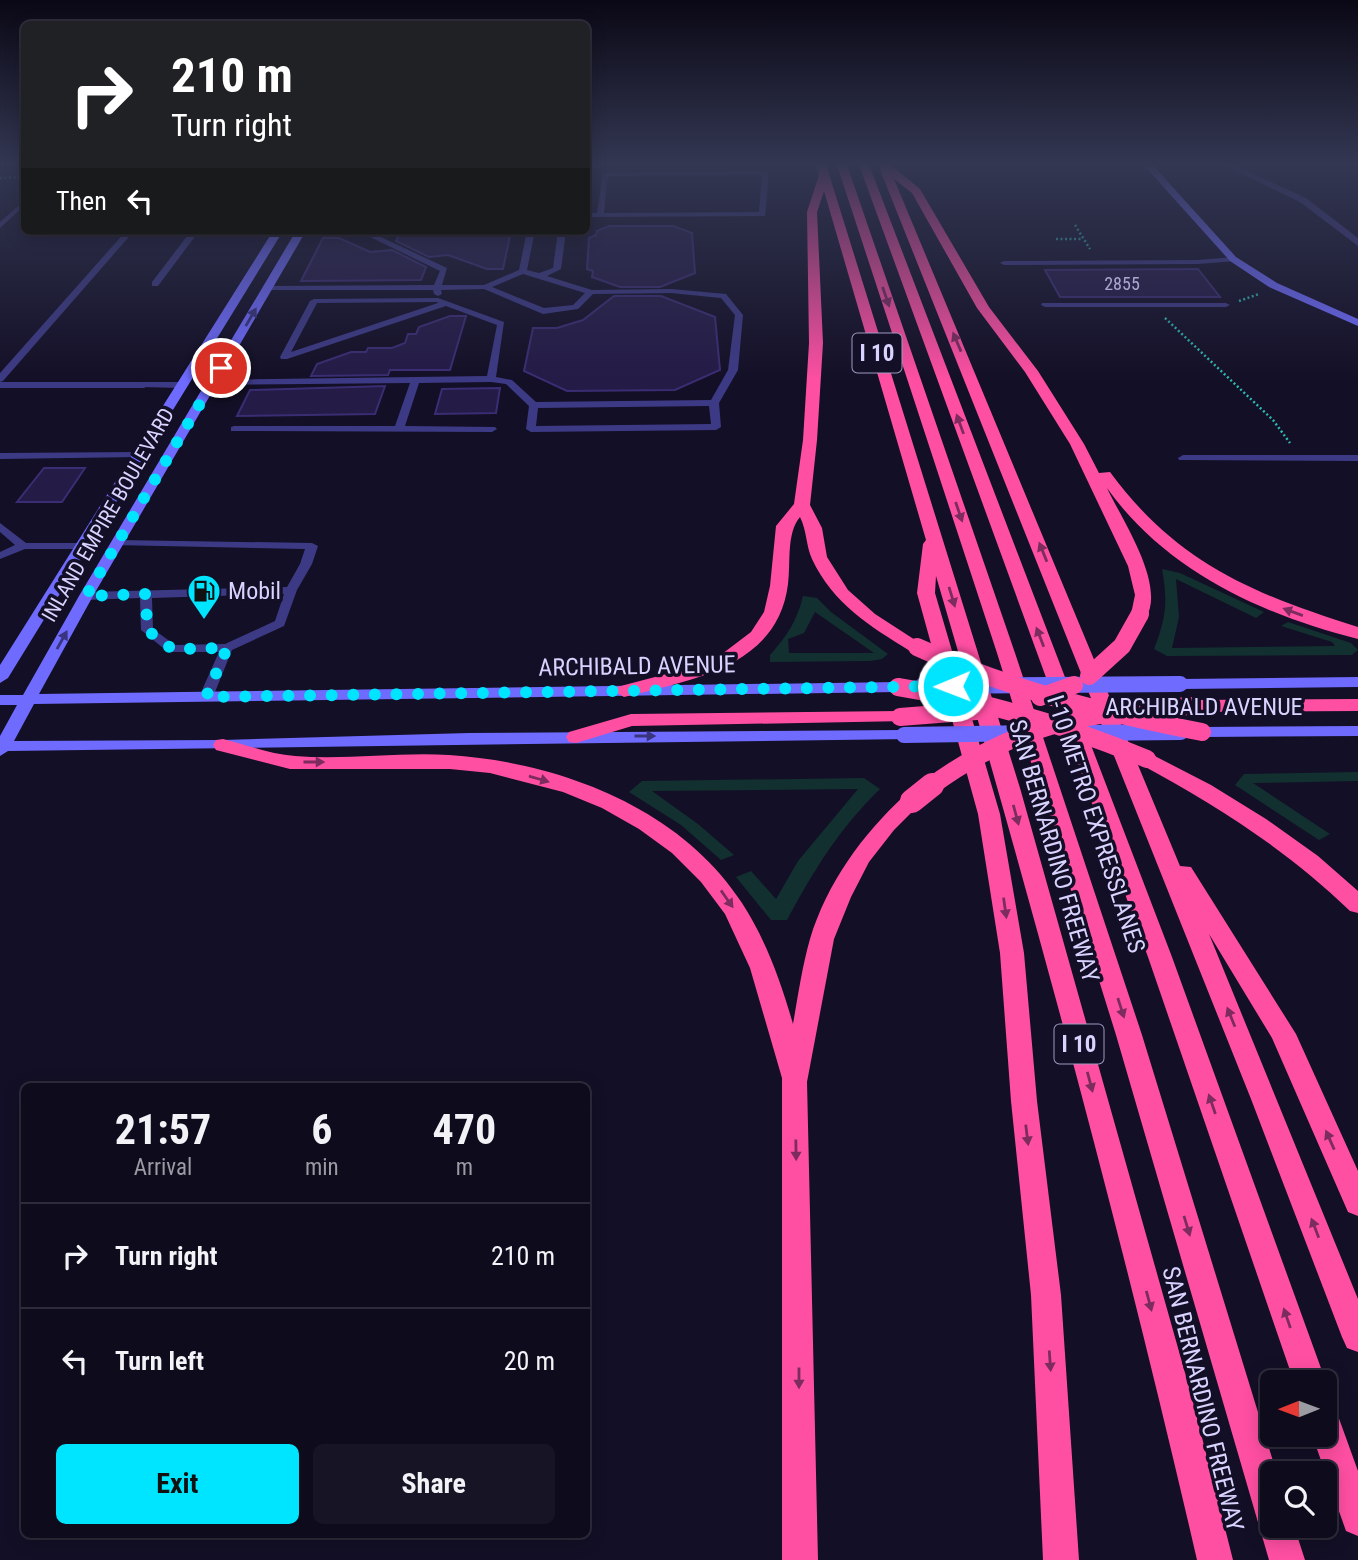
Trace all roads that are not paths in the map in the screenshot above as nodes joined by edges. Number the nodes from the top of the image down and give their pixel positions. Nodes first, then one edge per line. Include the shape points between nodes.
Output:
1 (126, 235) edge
2 (192, 235) edge
3 (275, 235) edge
4 (299, 235) edge
5 (370, 235) edge
6 (530, 235) edge
7 (561, 235) edge
8 (813, 235) edge
9 (848, 235) edge
10 (853, 235) edge
11 (890, 235) edge
12 (912, 235) edge
13 (941, 235) edge
14 (1209, 235) edge
15 (1233, 259) junction
16 (1004, 263) dead end
17 (523, 271) junction
18 (540, 276) junction
19 (155, 284) dead end
20 (438, 287) junction
21 (485, 287) junction
22 (267, 288) junction
23 (321, 289) junction
24 (591, 292) junction
25 (314, 301) junction
26 (442, 301) junction
27 (1045, 305) dead end
28 (1226, 305) dead end
29 (1358, 323) edge
30 (0, 379) edge
31 (491, 379) junction
32 (415, 380) junction
33 (212, 382) junction
34 (0, 385) edge
35 (144, 385) joint
36 (181, 385) junction
37 (714, 403) junction
38 (534, 405) junction
39 (234, 429) dead end
40 (399, 429) junction
41 (492, 429) dead end
42 (1077, 444) junction
43 (136, 455) junction
44 (0, 456) edge
45 (1183, 458) dead end
46 (1358, 458) edge
47 (802, 505) junction
48 (0, 526) edge
49 (932, 532) junction
50 (118, 543) junction
51 (23, 546) junction
52 (83, 546) junction
53 (0, 555) edge
54 (291, 590) junction
55 (146, 594) junction
56 (86, 596) junction
57 (1358, 633) edge
58 (227, 648) junction
59 (0, 678) edge
60 (1358, 682) edge
61 (1008, 685) junction
62 (1074, 685) junction
63 (898, 687) junction
64 (624, 691) junction
65 (1042, 696) junction
66 (206, 697) junction
67 (28, 699) junction
68 (0, 700) edge
69 (1358, 705) edge
70 (1001, 709) junction
71 (1107, 714) junction
72 (1059, 724) junction
73 (902, 726) junction
74 (1358, 731) edge
75 (1202, 732) junction
76 (1023, 733) junction
77 (1086, 733) junction
78 (576, 737) joint
79 (223, 745) junction
80 (1, 747) edge
81 (1150, 820) junction
82 (1358, 905) edge
83 (794, 1082) junction
84 (1358, 1203) edge
85 (1358, 1337) edge
86 (1306, 1370) edge
87 (1333, 1447) edge
88 (1260, 1471) edge
89 (1358, 1519) edge
90 (1281, 1538) edge
91 (800, 1560) edge
92 (1061, 1560) edge
93 (1215, 1560) edge
94 (1287, 1560) edge

1 - 30 lane
2 - 19 lane
3 - 36 main road, INLAND EMPIRE BOULEVARD
4 - 22 main road, INLAND EMPIRE BOULEVARD
5 - 20 lane via 444,270
6 - 17 lane
7 - 18 lane via 557,269
8 - 47 highway via 816,371
9 - 49 highway, SAN BERNARDINO FREEWAY / I 10
10 -> 88 highway, I-10 METRO EXPRESSLANES via 1006,653 1112,982
86 -> 11 highway, I-10 METRO EXPRESSLANES via 1160,957
81 -> 12 highway
13 - 42 highway via 983,307 1031,370
14 - 15 main road
15 - 16 lane
15 - 29 main road via 1273,285
17 - 18 lane
17 - 21 lane
18 - 24 lane
20 - 21 lane
20 - 23 lane
20 - 26 lane
21 - 24 lane via 543,311 575,307
22 - 23 lane
33 -> 22 main road, INLAND EMPIRE BOULEVARD
23 - 25 lane
24 - 37 lane via 723,296 738,315 733,370
25 - 26 lane
25 - 26 lane via 284,357
26 - 31 lane via 501,324
27 - 28 lane
31 - 32 lane
31 - 38 lane via 509,382
32 - 33 lane
32 - 40 lane
33 - 50 main road, INLAND EMPIRE BOULEVARD
34 - 35 lane
35 - 36 street
36 - 43 main road, INLAND EMPIRE BOULEVARD
37 - 38 lane
37 - 38 lane via 716,427 531,429
39 - 40 lane
40 - 41 lane
57 -> 42 highway via 1273,604 1181,556 1131,512 1102,469
42 - 62 highway, bridge via 1137,566 1144,595 1140,614 1122,646
43 - 44 lane
43 - 52 main road, INLAND EMPIRE BOULEVARD
45 - 46 lane
47 - 61 highway, bridge via 814,528 819,557 841,593 869,618 964,670
47 - 64 highway via 785,526 777,600 758,636 729,658 700,671
48 - 51 lane
49 -> 92 highway via 926,593 989,814 1012,953 1046,1295
49 -> 93 highway, SAN BERNARDINO FREEWAY / I 10 via 1020,828 1175,1394
50 - 54 lane via 312,546
50 - 56 main road, INLAND EMPIRE BOULEVARD
51 - 52 lane
51 - 53 lane
52 - 59 main road, INLAND EMPIRE BOULEVARD
54 - 55 lane
54 - 58 lane via 280,623
55 - 56 lane
55 - 58 lane via 147,630 172,649
67 -> 56 main road, INLAND EMPIRE BOULEVARD
58 - 66 lane
60 - 62 main road, ARCHIBALD AVENUE, bridge
61 - 62 main road, ARCHIBALD AVENUE, bridge
61 - 63 main road, ARCHIBALD AVENUE, bridge
61 - 65 highway, bridge
62 - 65 highway, bridge
63 - 64 main road, ARCHIBALD AVENUE
63 - 70 highway, bridge
64 - 66 main road, ARCHIBALD AVENUE
65 - 70 highway
65 - 71 highway, bridge
66 - 67 main road, ARCHIBALD AVENUE
67 - 68 main road, ARCHIBALD AVENUE
67 - 80 main road, INLAND EMPIRE BOULEVARD
69 - 71 highway, bridge via 1191,706
70 - 72 highway, bridge
70 - 73 highway, bridge
71 - 72 highway, bridge
71 - 75 highway, bridge
72 - 76 highway, bridge
72 - 77 highway, bridge
73 - 76 main road, ARCHIBALD AVENUE, bridge
78 -> 73 highway via 631,720
74 - 75 main road, ARCHIBALD AVENUE
75 - 77 main road, ARCHIBALD AVENUE, bridge
76 - 77 main road, ARCHIBALD AVENUE, bridge
76 - 83 highway, bridge via 975,756 912,801 860,858 822,939
77 - 82 highway, bridge via 1202,789 1317,866
78 - 79 main road
79 - 80 main road
79 -> 83 highway via 291,762 481,765 560,785 633,816 703,869 734,909 767,976
84 -> 81 highway via 1283,1034
85 -> 81 highway
83 -> 91 highway
87 - 89 highway
90 - 94 highway

